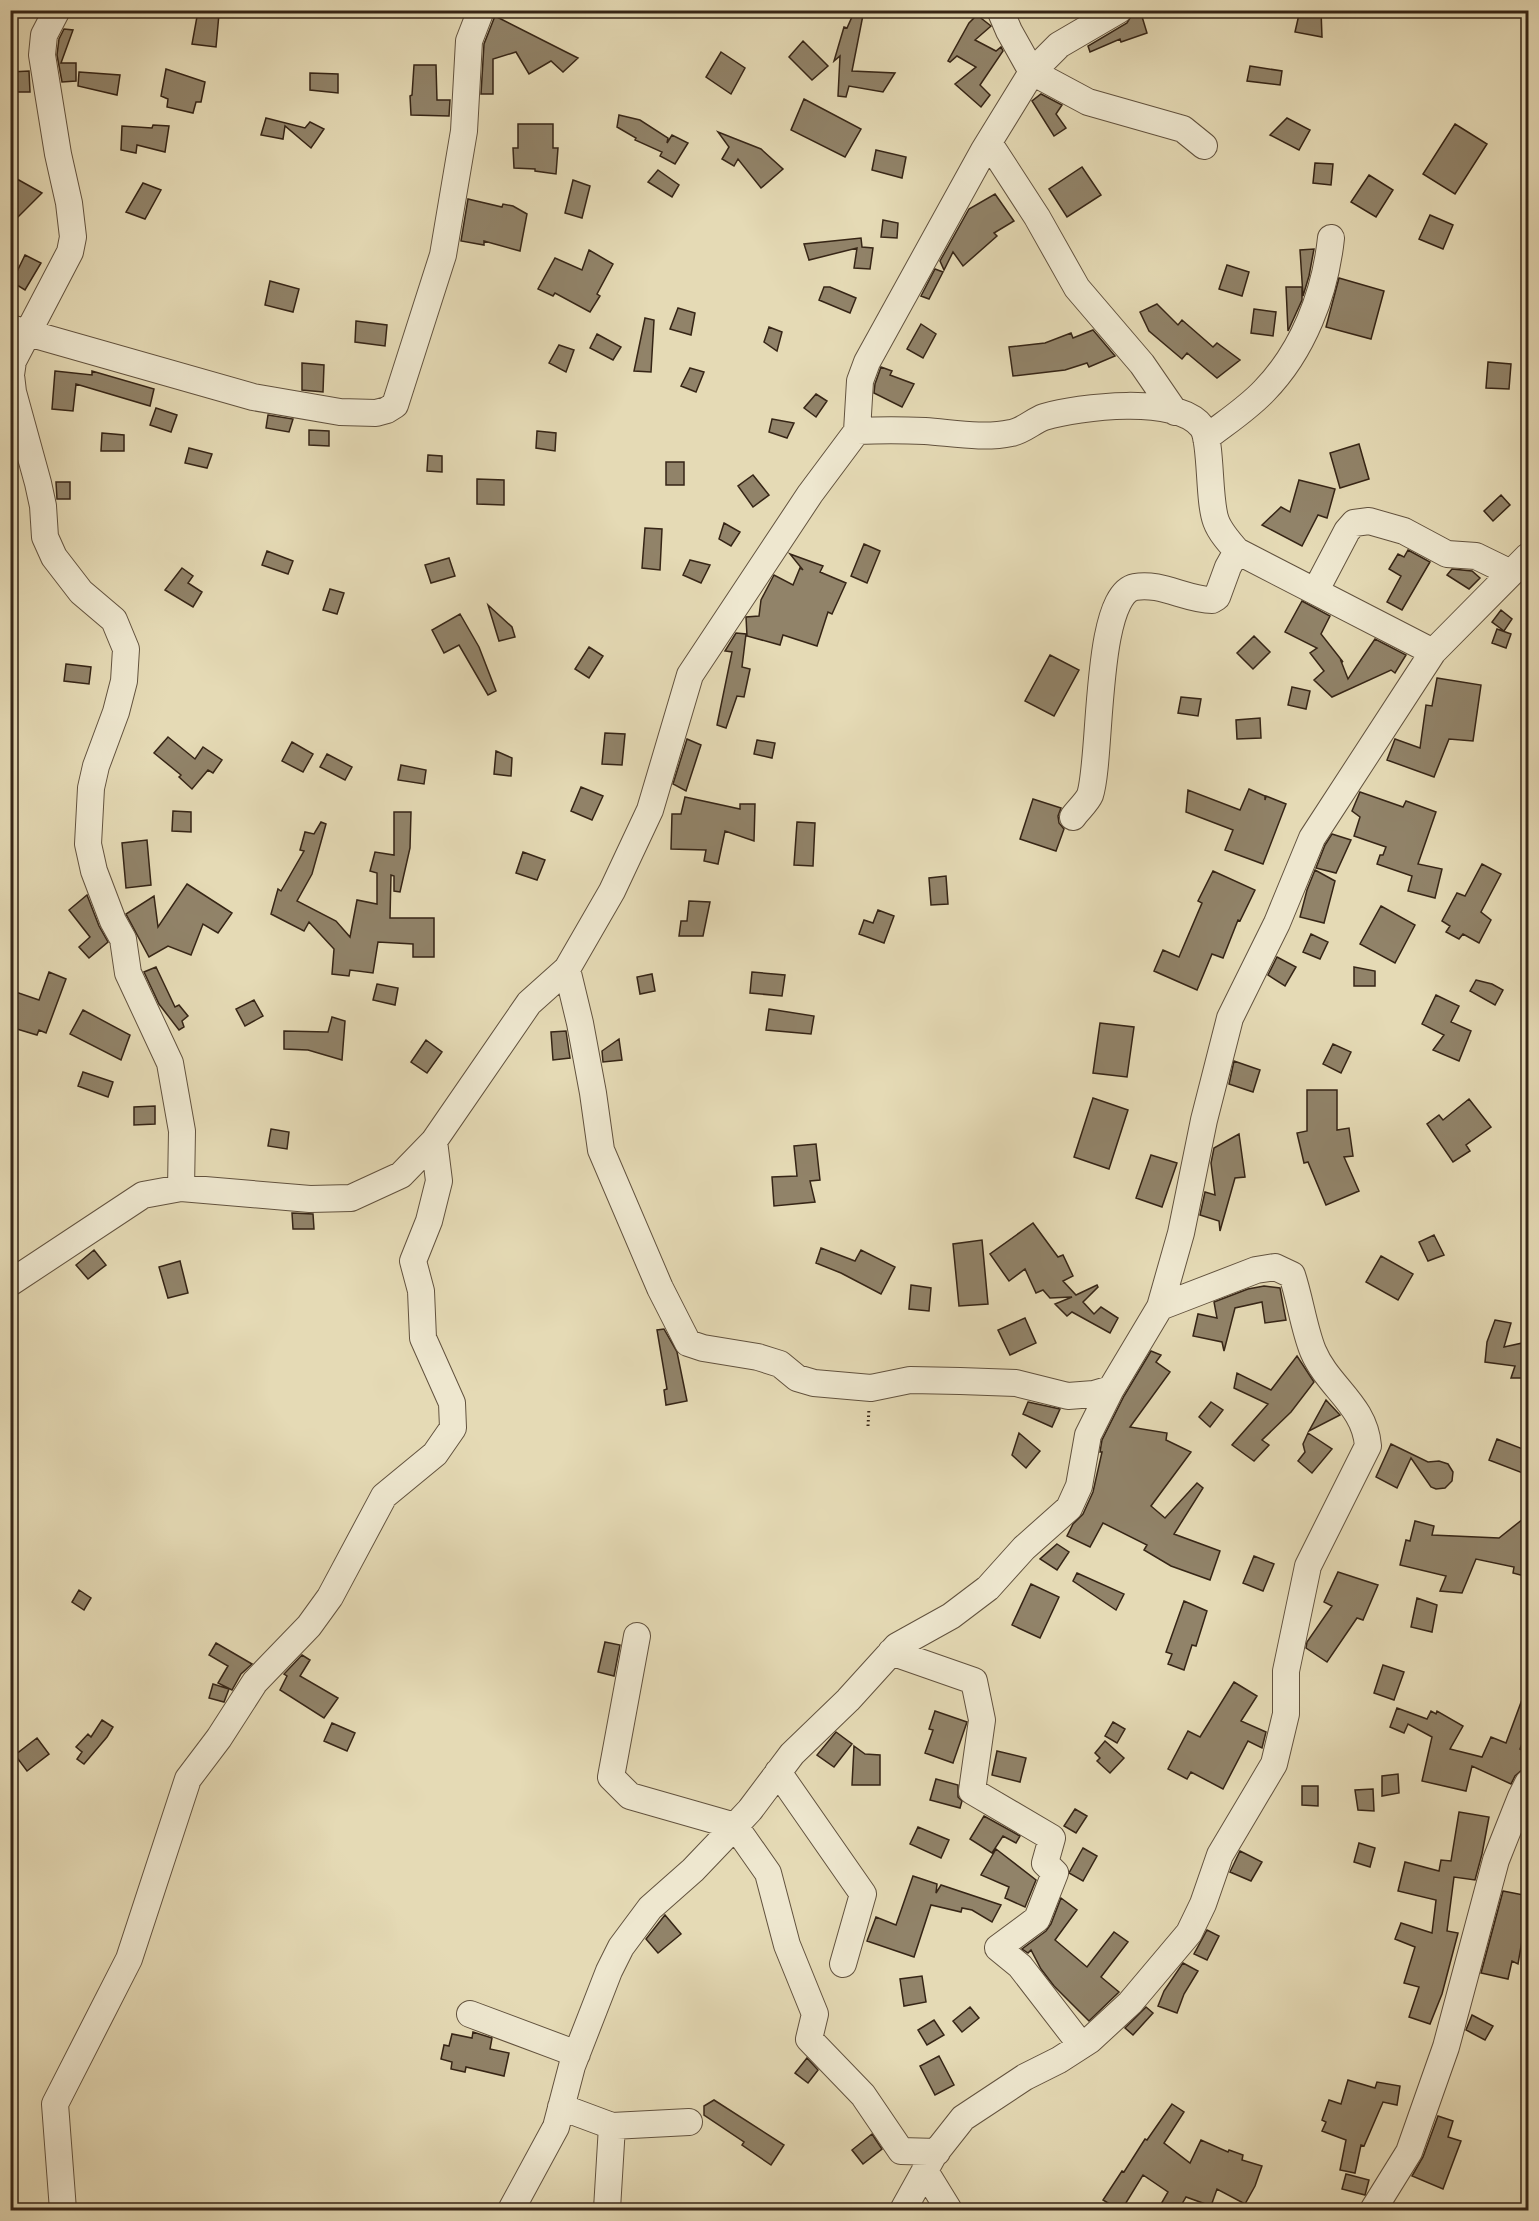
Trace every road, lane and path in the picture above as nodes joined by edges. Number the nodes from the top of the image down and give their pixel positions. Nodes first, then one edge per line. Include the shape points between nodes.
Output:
1 (57, 10) edge
2 (481, 10) edge
3 (1000, 10) edge
4 (1119, 10) edge
5 (1032, 72) junction
6 (989, 142) junction
7 (1204, 146) dead end
8 (1331, 238) dead end
9 (19, 331) edge
10 (1175, 412) junction
11 (857, 431) junction
12 (1206, 438) junction
13 (1237, 551) junction
14 (1520, 565) edge
15 (1316, 590) junction
16 (1433, 652) junction
17 (1073, 817) dead end
18 (567, 969) junction
19 (434, 1141) junction
20 (181, 1188) junction
21 (10, 1283) edge
22 (1160, 1307) junction
23 (1111, 1389) junction
24 (637, 1636) dead end
25 (891, 1652) junction
26 (778, 1772) junction
27 (1528, 1783) edge
28 (735, 1826) junction
29 (843, 1964) dead end
30 (470, 2014) dead end
31 (1081, 2045) junction
32 (577, 2054) junction
33 (561, 2107) junction
34 (689, 2122) dead end
35 (612, 2126) junction
36 (931, 2161) junction
37 (607, 2209) edge
38 (63, 2211) edge
39 (511, 2211) edge
40 (903, 2211) edge
41 (949, 2211) edge
42 (1373, 2211) edge

1 - 9 street via 44,34 42,55 73,237 70,252
2 - 9 street via 469,41 464,131 443,255 395,405 376,413 340,412 253,397
3 - 5 street
4 - 5 street via 1059,45
5 - 6 street
5 - 7 street via 1088,102 1183,129
6 - 10 street via 1077,288 1142,364
6 - 11 street via 867,362 860,381
8 - 12 street via 1329,264 1312,316 1288,363 1263,392
9 - 20 street via 11,375 13,392 43,506 45,537 54,557 81,592 114,620 126,649 124,681 91,788 88,844 94,871 123,939 128,973 170,1063 182,1131
10 - 11 street via 1142,406 1101,406 1043,418 1013,433
10 - 12 street via 1202,428
11 - 18 street via 810,494 690,675 650,810 612,891
12 - 13 street via 1216,522
13 - 15 street
13 - 17 street via 1218,597 1212,600 1148,587 1126,590 1112,621 1101,670 1089,796
14 - 15 street via 1447,554 1404,531 1369,522 1354,523
14 - 16 street
15 - 16 street
16 - 22 street via 1312,838 1230,1018
18 - 19 street via 529,1003
18 - 23 street via 601,1150 688,1343 780,1364 798,1378 814,1383 871,1388 910,1380 1016,1383 1068,1396
19 - 20 street via 401,1175 351,1198 249,1196
19 - 38 street via 439,1181 413,1261 421,1291 423,1338 452,1403 453,1428 435,1454 384,1496 330,1597 309,1626 255,1682 188,1779 129,1959 55,2104
20 - 21 street via 143,1196
22 - 23 street
22 - 31 street via 1257,1270 1275,1268 1292,1275 1313,1351 1358,1413 1367,1431 1368,1446 1308,1566 1286,1671 1286,1714 1274,1764 1220,1854 1190,1933 1130,2003
23 - 25 street via 1088,1435 1079,1486 1069,1508 1024,1548 988,1588
24 - 28 street via 611,1777 630,1796
25 - 26 street
25 - 31 street via 974,1681 982,1720 972,1791 1052,1838 1045,1863 1055,1872 1037,1919 998,1948 1020,1966
26 - 28 street
26 - 29 street via 863,1894
27 - 42 street via 1496,1860 1446,2047 1409,2152
28 - 32 street via 650,1908 621,1947
28 - 36 street via 768,1872 787,1945 815,2014 809,2039 863,2095 901,2151
30 - 32 street
31 - 36 street via 963,2118
32 - 33 street
33 - 35 street
33 - 39 street via 556,2127
34 - 35 street
35 - 37 street
36 - 40 street
36 - 41 street

